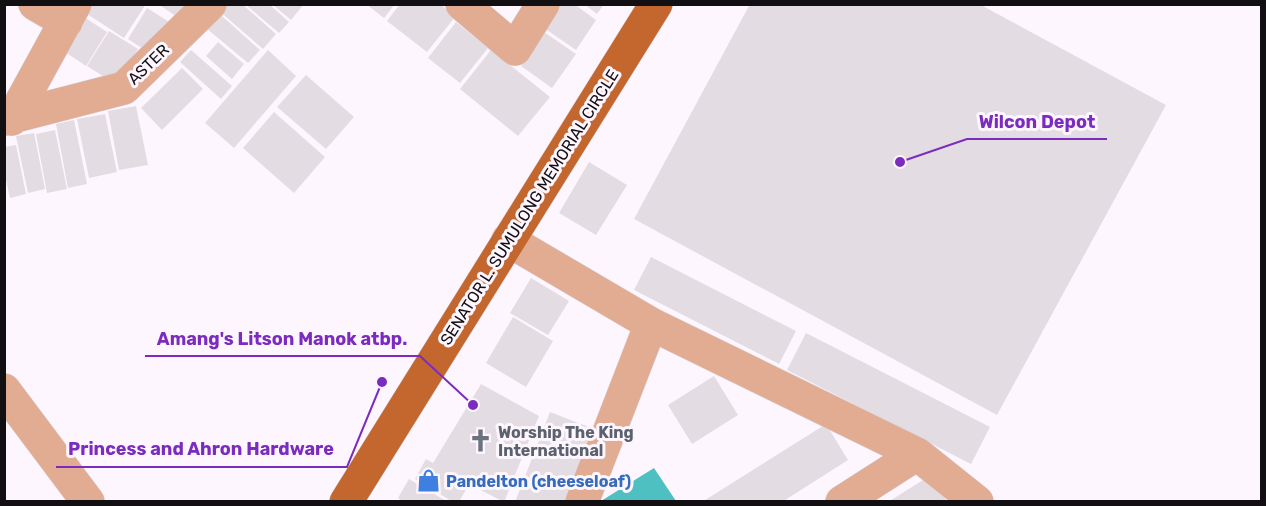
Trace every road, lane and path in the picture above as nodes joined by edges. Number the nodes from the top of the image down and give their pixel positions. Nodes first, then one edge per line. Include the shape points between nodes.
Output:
1 (35, 4) edge
2 (210, 4) edge
3 (462, 4) edge
4 (543, 4) edge
5 (656, 4) edge
6 (70, 13) edge
7 (8, 119) edge
8 (508, 240) junction
9 (651, 324) junction
10 (4, 390) edge
11 (917, 454) junction
12 (88, 501) edge
13 (346, 501) edge
14 (582, 501) edge
15 (842, 501) edge
16 (977, 501) edge

1 - 6 street
2 - 7 street, ASTER via 124,88
3 - 4 street via 516,49
5 - 8 main road, SENATOR L. SUMULONG MEMORIAL CIRCLE
6 - 7 street
8 - 9 street
8 - 13 main road, SENATOR L. SUMULONG MEMORIAL CIRCLE
9 - 11 street
9 - 14 street
10 - 12 street
11 - 15 street
11 - 16 street

